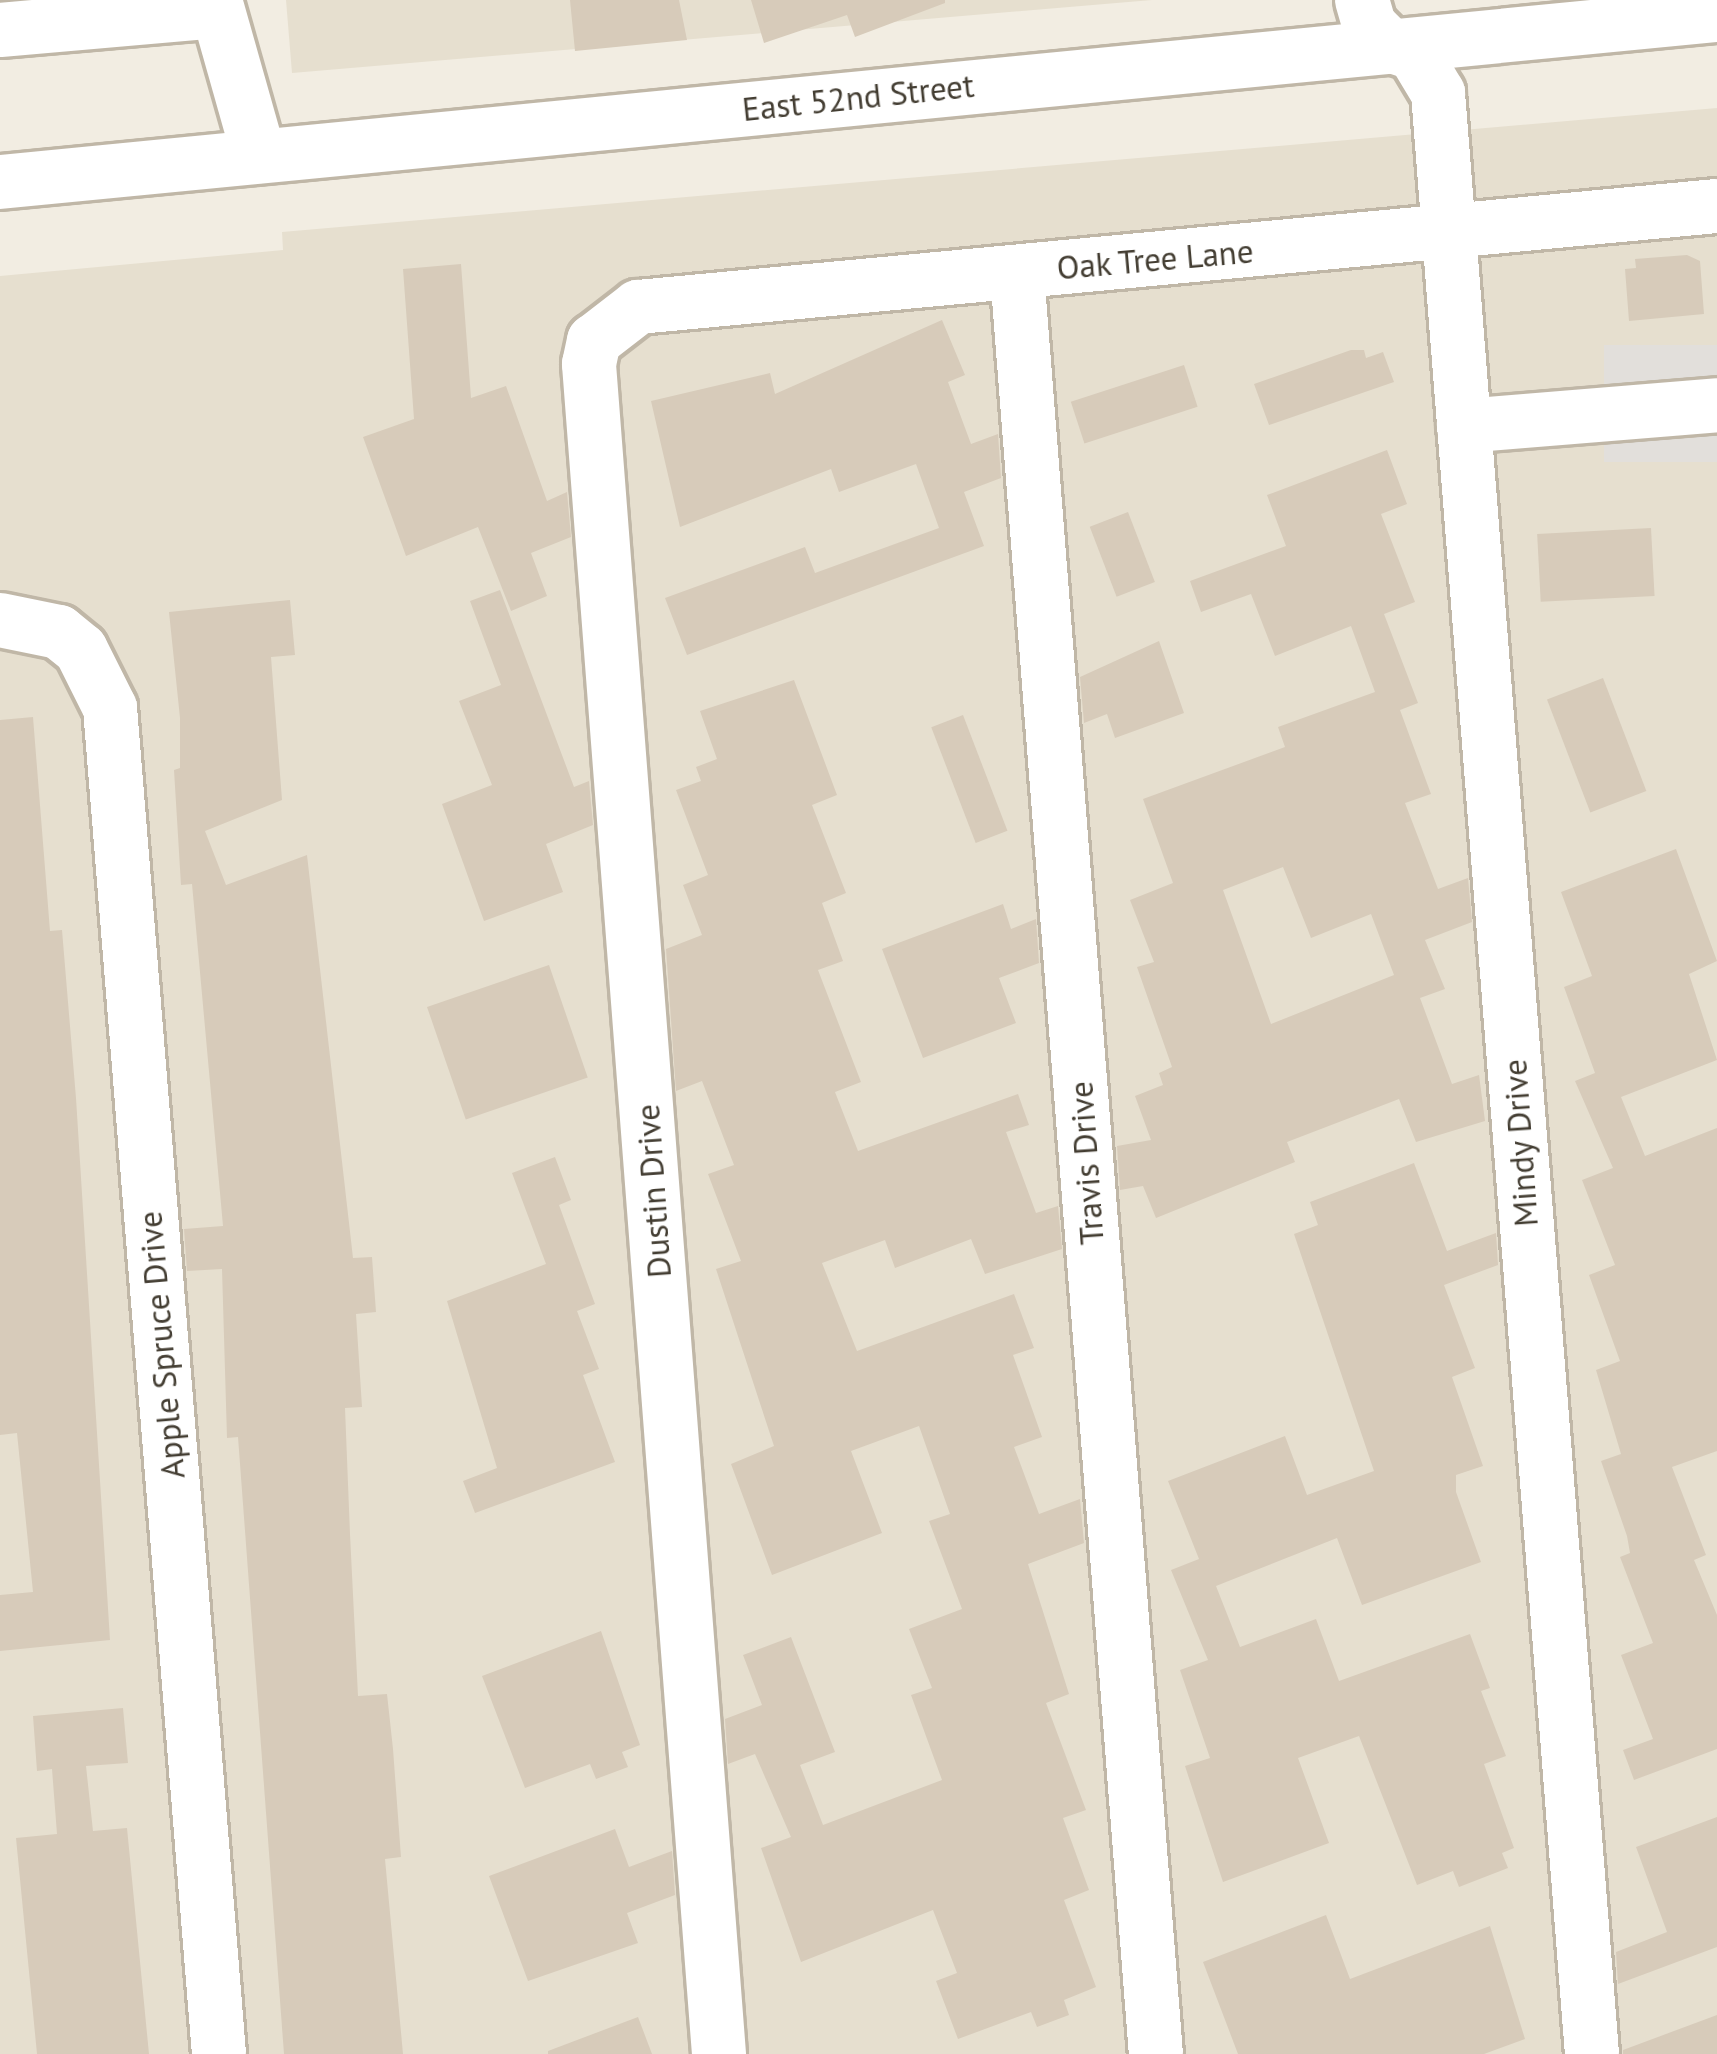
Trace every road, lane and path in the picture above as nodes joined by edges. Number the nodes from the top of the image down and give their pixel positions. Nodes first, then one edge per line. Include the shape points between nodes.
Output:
1 (216, 5) edge
2 (1717, 15) edge
3 (1376, 22) edge
4 (0, 30) edge
5 (260, 156) junction
6 (0, 182) edge
7 (1717, 206) edge
8 (1448, 231) junction
9 (1016, 272) junction
10 (602, 332) joint
11 (1717, 405) edge
12 (1464, 426) junction
13 (0, 620) edge
14 (218, 2054) edge
15 (719, 2054) edge
16 (1156, 2054) edge
17 (1592, 2054) edge

1 - 4 street
1 - 5 street
2 - 3 street, East 52nd Street
3 - 5 street, East 52nd Street
3 - 8 street, Mindy Drive via 1435,80
5 - 6 street, East 52nd Street
7 - 8 street, Oak Tree Lane
8 - 9 street, Oak Tree Lane
8 - 12 street, Mindy Drive
9 - 10 street, Oak Tree Lane via 638,308
9 - 16 street, Travis Drive
10 - 15 street, Dustin Drive via 589,364
11 - 12 street
12 - 17 street, Mindy Drive
13 - 14 street, Apple Spruce Drive via 59,632 95,668 110,708

